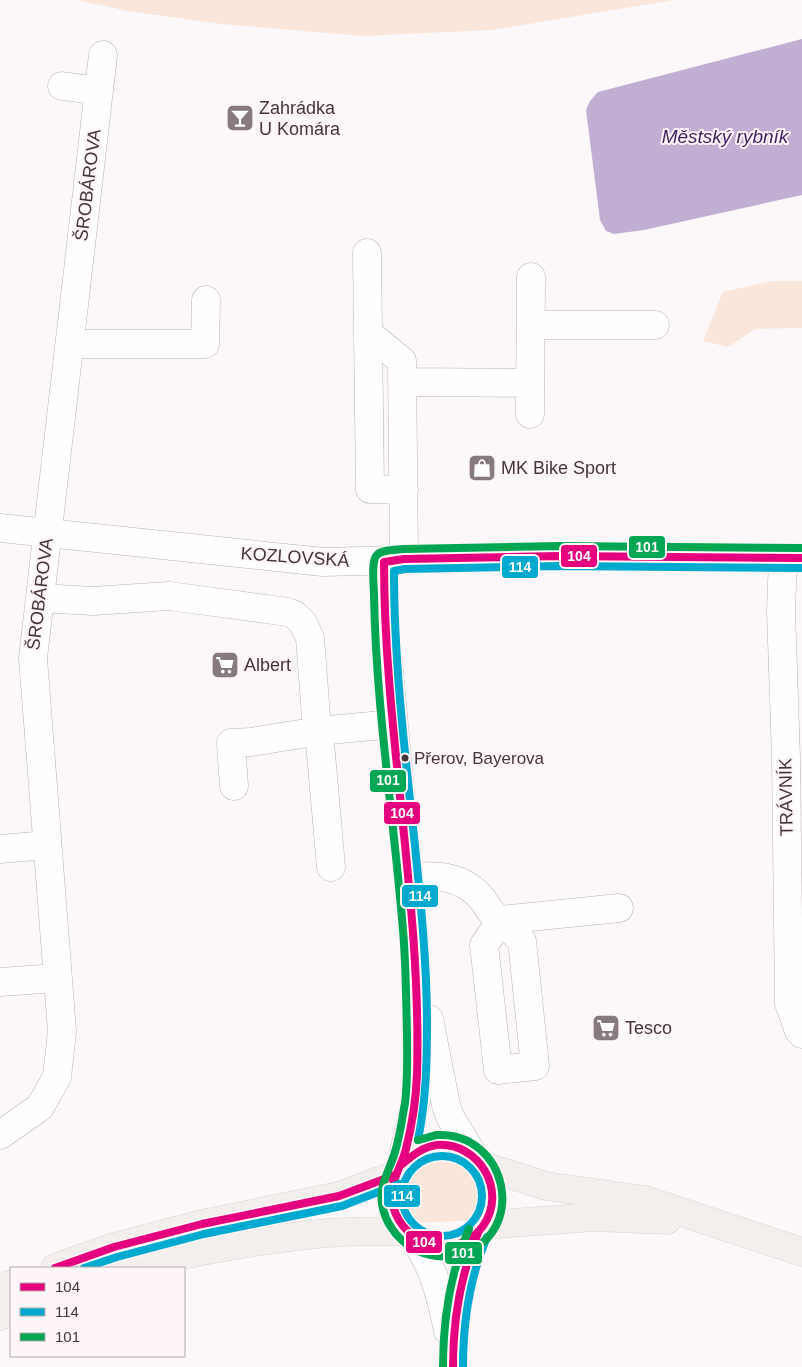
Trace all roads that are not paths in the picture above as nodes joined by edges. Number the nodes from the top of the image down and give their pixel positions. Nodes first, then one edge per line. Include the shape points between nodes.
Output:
1 (103, 55) dead end
2 (62, 86) dead end
3 (99, 91) junction
4 (367, 253) dead end
5 (531, 277) dead end
6 (206, 300) dead end
7 (655, 324) dead end
8 (530, 325) junction
9 (368, 333) junction
10 (70, 344) junction
11 (402, 382) junction
12 (530, 383) junction
13 (530, 414) dead end
14 (404, 490) junction
15 (0, 528) edge
16 (48, 532) junction
17 (792, 558) edge
18 (394, 560) junction
19 (41, 598) junction
20 (318, 724) junction
21 (392, 724) junction
22 (234, 786) dead end
23 (47, 845) junction
24 (0, 849) edge
25 (331, 867) dead end
26 (408, 877) junction
27 (619, 908) dead end
28 (501, 920) junction
29 (415, 954) junction
30 (57, 978) junction
31 (0, 982) edge
32 (802, 1034) edge
33 (0, 1134) edge
34 (479, 1161) junction
35 (398, 1170) junction
36 (481, 1229) junction
37 (409, 1235) junction
38 (754, 1236) junction
39 (802, 1252) edge
40 (58, 1267) edge
41 (128, 1267) edge
42 (452, 1360) edge

1 - 3 street, ŠROBÁROVA
2 - 3 street
3 - 10 street, ŠROBÁROVA
4 - 9 street
5 - 8 street
6 - 10 street via 205,344
7 - 8 street
8 - 12 street
9 - 11 street via 402,361
9 - 14 street via 370,489
10 - 16 street, ŠROBÁROVA
11 - 12 street
11 - 14 street
12 - 13 street
14 - 18 street
15 - 16 street, KOZLOVSKÁ
16 - 18 street, KOZLOVSKÁ via 324,562
16 - 19 street, ŠROBÁROVA
17 - 18 street, KOZLOVSKÁ via 559,556
17 - 32 street, TRÁVNÍK via 781,611 789,1003
18 - 21 street via 385,628
19 - 20 street via 93,601 169,596 288,612 300,619 310,638
19 - 23 street, ŠROBÁROVA via 33,658
20 - 21 street
20 - 22 street via 251,742 231,744
20 - 25 street
21 - 26 street
23 - 24 street
23 - 30 street, ŠROBÁROVA
26 - 28 street via 445,876 461,881 478,894 495,917
26 - 29 street
27 - 28 street
28 - 28 street via 484,945 498,1070 535,1066 522,941
29 - 34 street via 450,1117
29 - 35 street via 416,1092
30 - 31 street
30 - 33 street, ŠROBÁROVA via 62,1031 57,1077 40,1107
34 - 35 main road via 454,1146 435,1146 409,1156
34 - 36 main road via 491,1180 493,1195 491,1210
34 - 38 main road via 546,1186 645,1200
35 - 37 main road via 391,1189 392,1204 396,1218
35 - 40 main road via 339,1196 202,1224 114,1247
36 - 37 main road via 469,1239 448,1247 424,1244
36 - 38 main road via 594,1217 655,1218
36 - 42 street via 469,1251 461,1282
37 - 41 main road via 330,1233 234,1244
37 - 42 street via 425,1254 437,1284
38 - 39 main road

